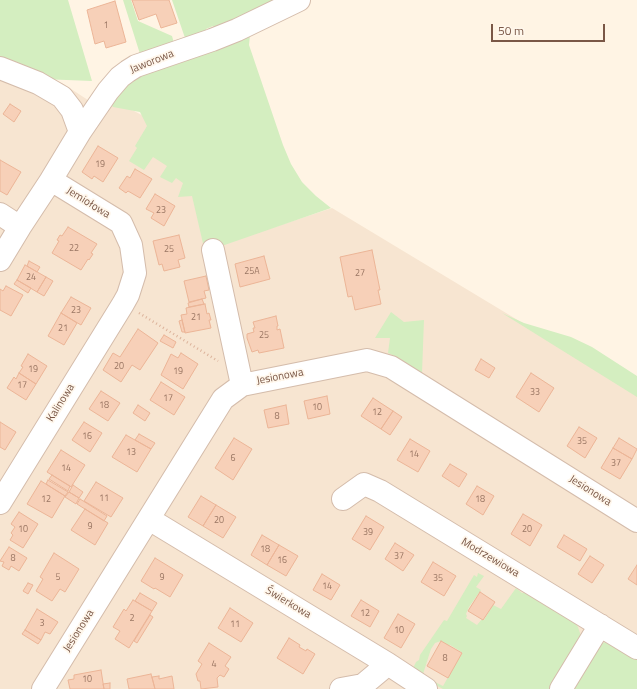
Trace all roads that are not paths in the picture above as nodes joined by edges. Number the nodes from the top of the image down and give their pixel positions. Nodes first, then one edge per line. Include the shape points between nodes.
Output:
1 (299, 0) edge
2 (0, 68) edge
3 (80, 132) junction
4 (51, 180) junction
5 (0, 214) edge
6 (20, 227) junction
7 (213, 250) dead end
8 (0, 260) edge
9 (122, 304) joint
10 (241, 380) junction
11 (343, 499) dead end
12 (0, 502) edge
13 (149, 519) junction
14 (637, 521) edge
15 (600, 625) junction
16 (637, 648) edge
17 (388, 664) junction
18 (43, 689) edge
19 (341, 689) edge
20 (426, 689) edge
21 (561, 689) edge

1 - 3 street, Jaworowa via 212,40 132,69 114,84
2 - 3 street via 62,96 72,110
3 - 4 street, Jaworowa
4 - 6 street
4 - 9 street, Jemiołowa via 121,224 130,245 135,273 128,295
5 - 6 street
6 - 8 street
7 - 10 street
9 - 12 street, Kalinowa
10 - 13 street, Jesionowa via 223,399
10 - 14 street, Jesionowa via 367,360 391,367
11 - 15 street, Modrzewiowa via 364,484 380,491
13 - 17 street, Świerkowa
13 - 18 street, Jesionowa
15 - 16 street, Modrzewiowa
15 - 21 street
17 - 19 street via 363,685
17 - 20 street, Świerkowa

